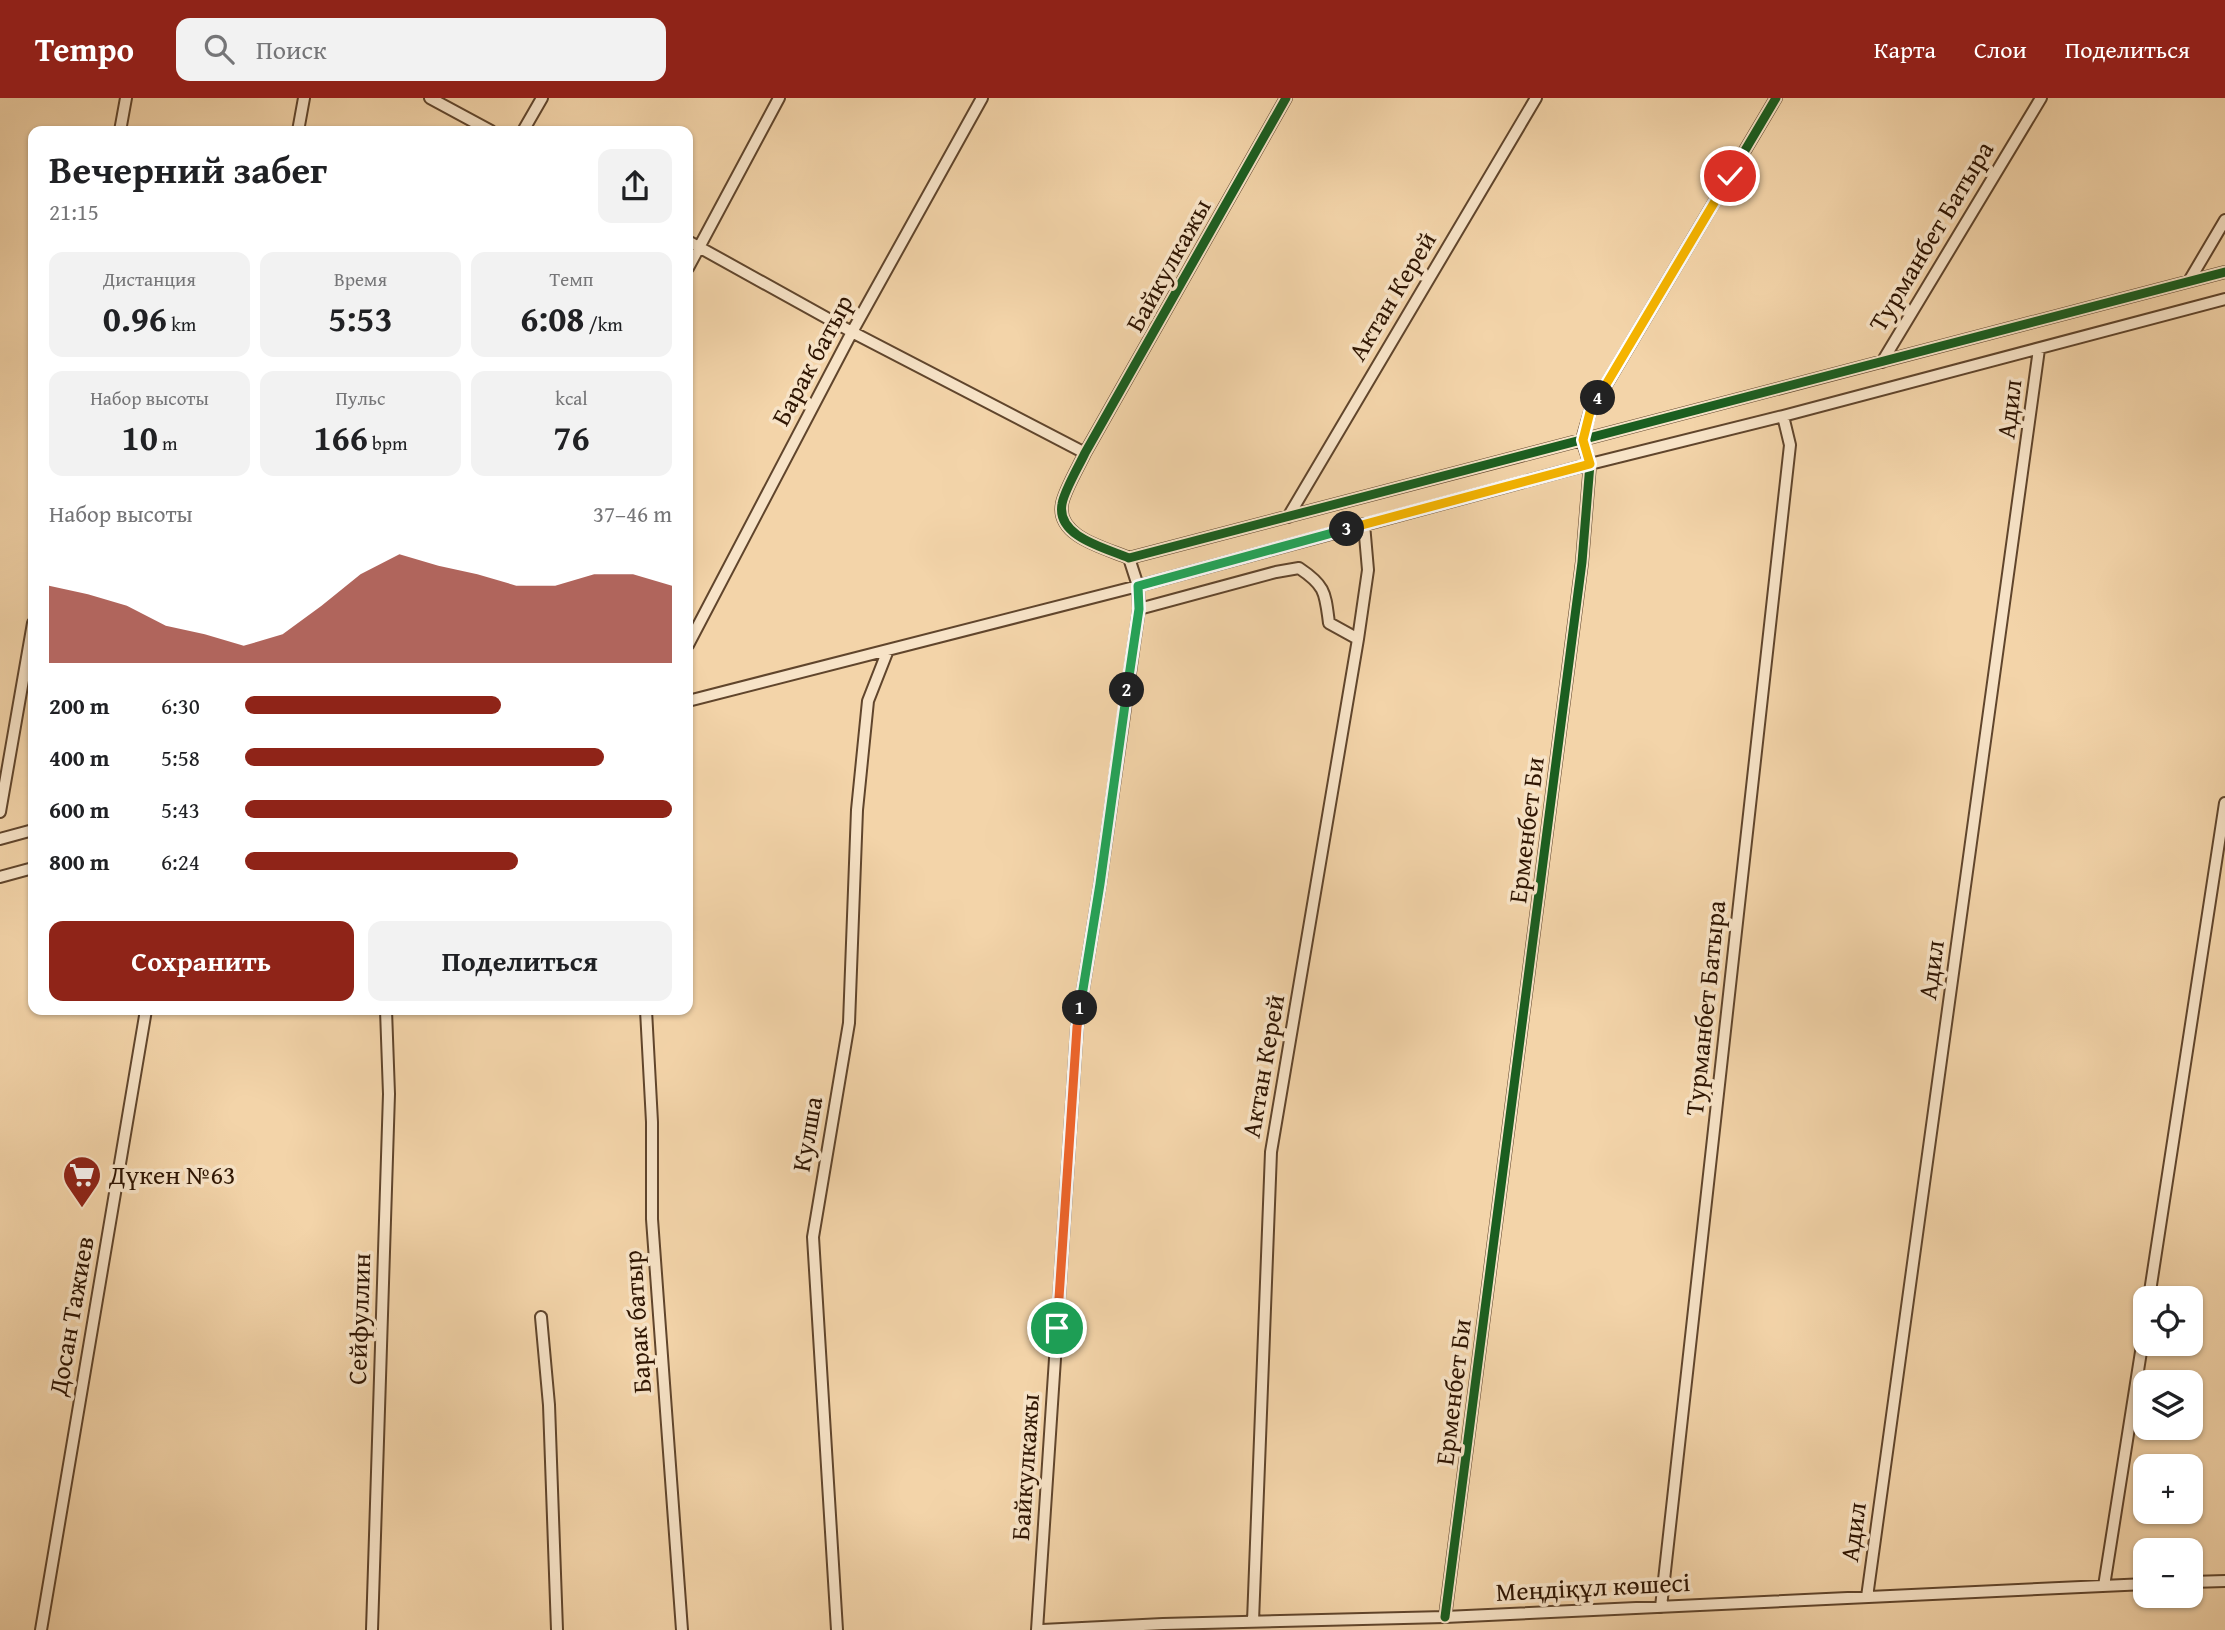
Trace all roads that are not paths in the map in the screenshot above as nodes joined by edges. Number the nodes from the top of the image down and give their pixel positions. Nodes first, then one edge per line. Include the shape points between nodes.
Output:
1 (126, 98) edge
2 (304, 98) edge
3 (430, 98) edge
4 (542, 98) edge
5 (779, 98) edge
6 (982, 98) edge
7 (1286, 98) edge
8 (1536, 98) edge
9 (1776, 98) edge
10 (2040, 98) edge
11 (121, 126) edge
12 (299, 126) edge
13 (482, 126) edge
14 (526, 126) edge
15 (2225, 220) edge
16 (693, 244) edge
17 (699, 247) junction
18 (693, 258) edge
19 (2225, 272) edge
20 (2189, 281) junction
21 (2225, 299) edge
22 (852, 332) junction
23 (2039, 349) junction
24 (1882, 362) junction
25 (1783, 416) junction
26 (1583, 440) junction
27 (1086, 453) junction
28 (1590, 464) junction
29 (1288, 517) junction
30 (1364, 524) junction
31 (1129, 558) junction
32 (1138, 586) junction
33 (1139, 609) junction
34 (693, 635) edge
35 (1358, 639) junction
36 (888, 650) junction
37 (28, 652) edge
38 (693, 700) edge
39 (2225, 803) edge
40 (0, 812) edge
41 (28, 831) edge
42 (0, 839) edge
43 (28, 869) edge
44 (0, 877) edge
45 (145, 1015) edge
46 (386, 1015) edge
47 (646, 1015) edge
48 (2151, 1286) edge
49 (541, 1317) dead end
50 (2140, 1356) edge
51 (2225, 1581) edge
52 (2203, 1582) edge
53 (2133, 1585) edge
54 (2105, 1586) junction
55 (1867, 1597) junction
56 (1661, 1607) junction
57 (1445, 1616) junction
58 (1253, 1622) junction
59 (1163, 1627) edge
60 (41, 1630) edge
61 (372, 1630) edge
62 (557, 1630) edge
63 (682, 1630) edge
64 (837, 1630) edge
65 (1037, 1630) edge
66 (1042, 1630) edge

1 - 11 street
2 - 12 street
3 - 13 street
4 - 14 street
5 - 17 street
6 - 22 street, Барак батыр
7 - 27 street, Байкулкажы
8 - 29 street, Актан Керей
9 - 26 street via 1590,412
10 - 24 street, Турманбет Батыра
15 - 20 street
16 - 17 street
17 - 18 street
17 - 22 street
19 - 20 street
20 - 24 street
21 - 23 street
22 - 27 street
22 - 34 street, Барак батыр
23 - 25 street
23 - 55 street, Адил
24 - 26 street
25 - 28 street
25 - 56 street, Турманбет Батыра via 1789,459
26 - 28 street, Ерменбет Би
26 - 29 street
27 - 31 street, Байкулкажы via 1062,504 1063,518 1077,535
28 - 30 street
28 - 57 street, Ерменбет Би via 1582,562
29 - 31 street
30 - 32 street
30 - 35 street, Актан Керей via 1368,570
31 - 32 street, Байкулкажы
32 - 33 street, Байкулкажы
32 - 36 street
33 - 35 street via 1299,568 1314,578 1327,596 1329,623
33 - 65 street, Байкулкажы via 1077,1027
35 - 58 street, Актан Керей via 1271,1152
36 - 38 street
36 - 64 street, Кулша via 868,701 857,810 849,1023 813,1237
37 - 40 street
39 - 48 street
41 - 42 street
43 - 44 street
45 - 60 street, Досан Тажиев
46 - 61 street, Сейфуллин via 389,1094
47 - 63 street, Барак батыр via 653,1219
49 - 62 street
50 - 54 street
51 - 52 street
53 - 54 street, Меңдіқұл көшесі
54 - 55 street, Меңдіқұл көшесі
55 - 56 street, Меңдіқұл көшесі
56 - 57 street, Меңдіқұл көшесі
57 - 58 street, Меңдіқұл көшесі
58 - 59 street, Меңдіқұл көшесі
59 - 66 street, Меңдіқұл көшесі

